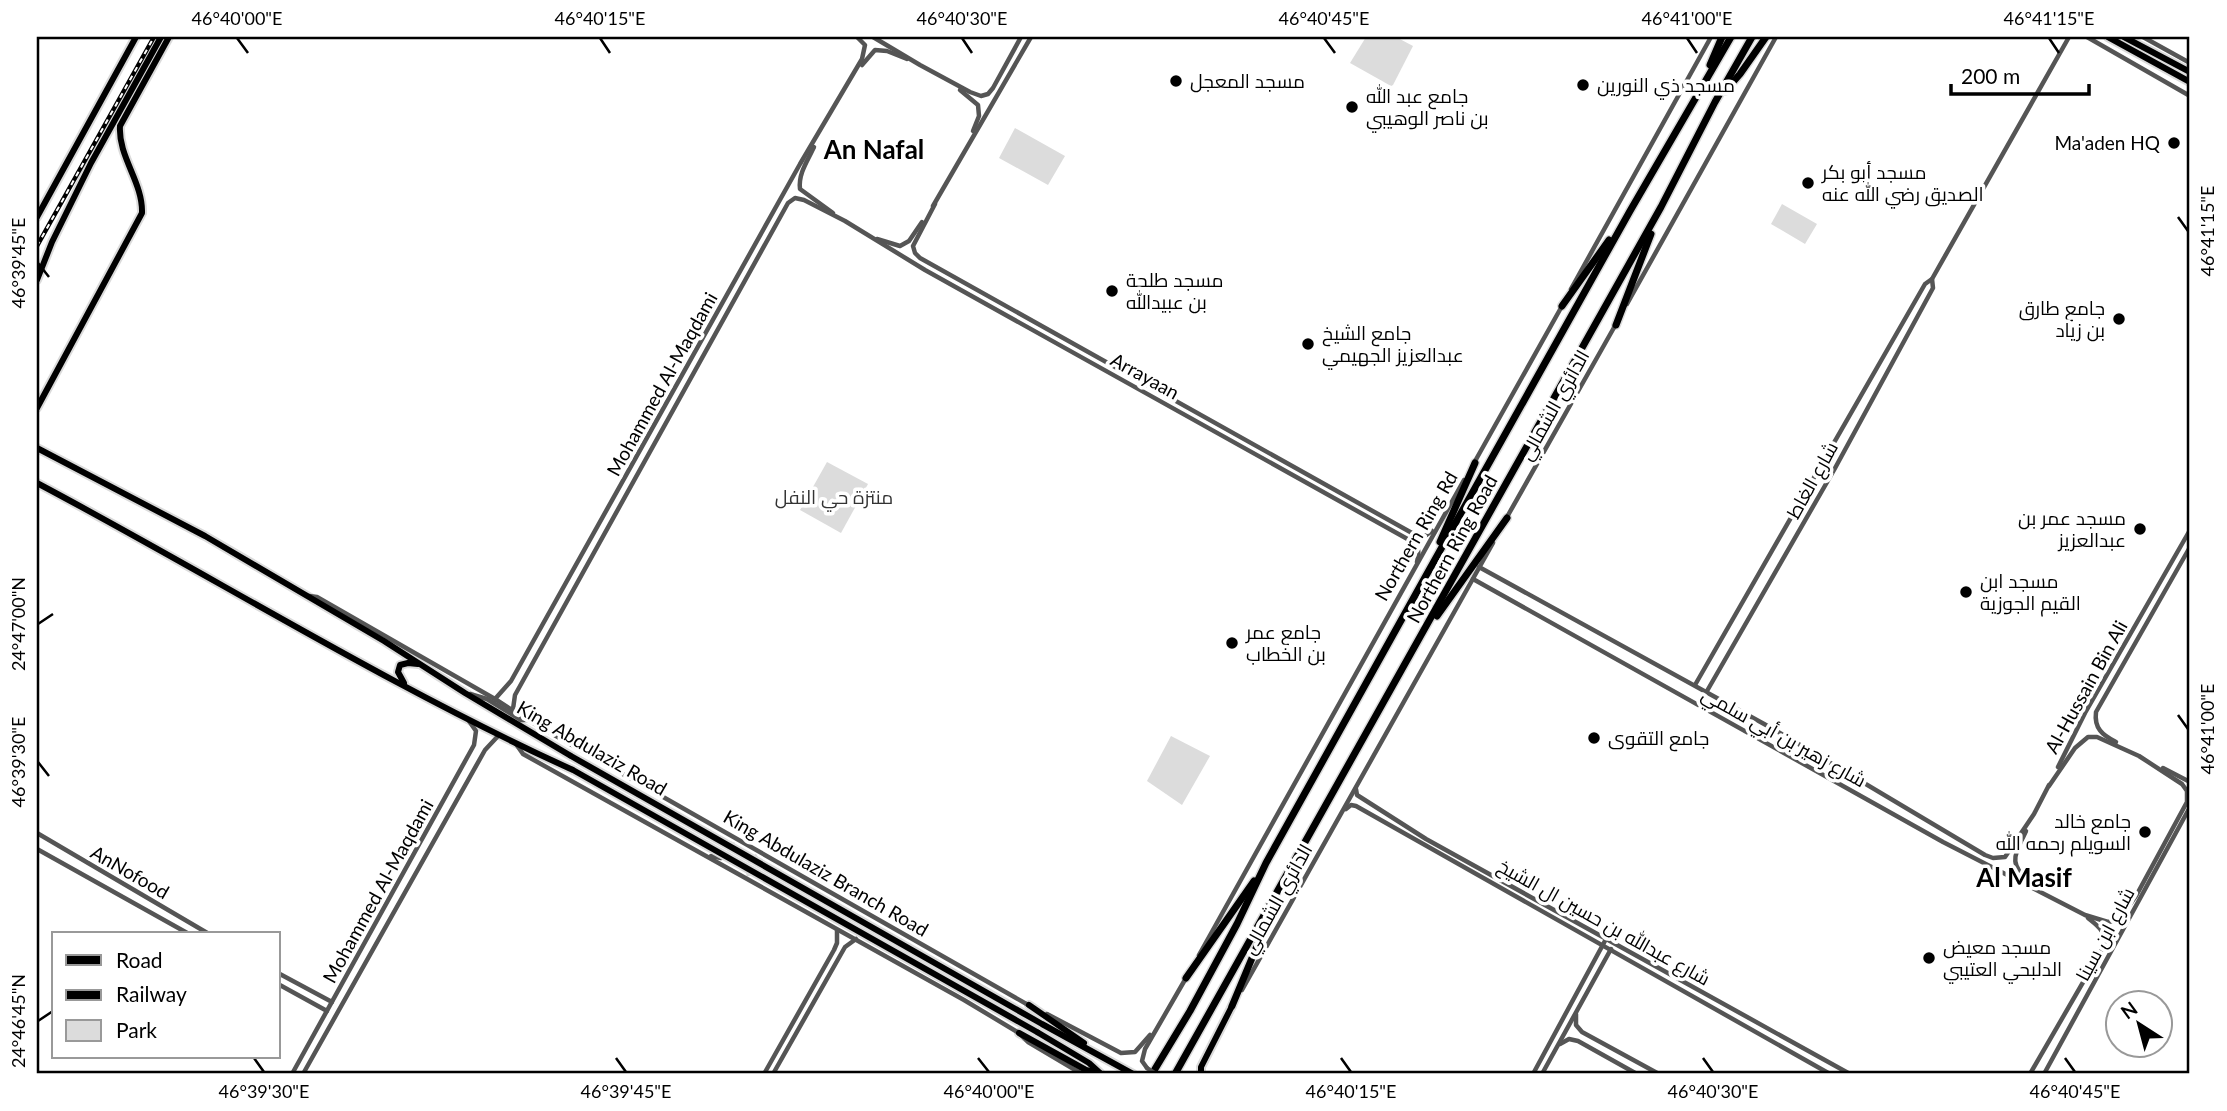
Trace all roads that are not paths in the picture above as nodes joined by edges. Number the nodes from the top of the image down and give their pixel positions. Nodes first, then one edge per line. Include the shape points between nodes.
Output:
1 (136, 37) edge
2 (161, 37) edge
3 (169, 37) edge
4 (857, 37) edge
5 (873, 37) edge
6 (1021, 37) edge
7 (1031, 37) edge
8 (1711, 37) edge
9 (1722, 37) edge
10 (1731, 37) edge
11 (1752, 37) edge
12 (1766, 37) edge
13 (1776, 37) edge
14 (2069, 37) edge
15 (2087, 37) edge
16 (2124, 37) edge
17 (2143, 37) edge
18 (2111, 39) edge
19 (2190, 63) edge
20 (920, 65) junction
21 (2190, 72) edge
22 (850, 80) junction
23 (2190, 82) edge
24 (951, 83) junction
25 (1698, 96) junction
26 (2190, 96) edge
27 (1715, 102) junction
28 (818, 135) junction
29 (968, 145) junction
30 (935, 204) junction
31 (1661, 207) junction
32 (1630, 211) junction
33 (37, 214) edge
34 (845, 221) junction
35 (870, 236) junction
36 (745, 266) junction
37 (752, 270) junction
38 (1933, 279) junction
39 (37, 280) edge
40 (1562, 306) junction
41 (1616, 325) junction
42 (1046, 327) junction
43 (1041, 334) junction
44 (37, 408) edge
45 (37, 448) edge
46 (1475, 463) junction
47 (632, 466) junction
48 (640, 470) junction
49 (37, 483) edge
50 (1507, 518) junction
51 (1437, 526) junction
52 (2190, 530) edge
53 (1417, 535) junction
54 (1412, 542) junction
55 (2190, 547) edge
56 (1417, 562) junction
57 (1479, 567) junction
58 (1473, 579) junction
59 (1423, 581) junction
60 (308, 596) junction
61 (1414, 648) junction
62 (420, 665) junction
63 (511, 681) junction
64 (406, 685) junction
65 (1696, 685) junction
66 (519, 687) junction
67 (1707, 691) junction
68 (465, 692) junction
69 (495, 699) junction
70 (513, 709) junction
71 (468, 720) junction
72 (528, 720) junction
73 (499, 735) junction
74 (514, 742) junction
75 (470, 753) junction
76 (2139, 755) junction
77 (481, 758) junction
78 (2190, 782) edge
79 (1357, 784) junction
80 (2049, 786) junction
81 (1367, 803) junction
82 (2190, 807) edge
83 (1362, 809) junction
84 (1343, 812) junction
85 (2034, 814) junction
86 (727, 832) junction
87 (37, 834) edge
88 (733, 842) dead end
89 (37, 849) edge
90 (703, 854) junction
91 (758, 855) dead end
92 (2005, 857) joint
93 (721, 858) dead end
94 (772, 858) junction
95 (1266, 863) junction
96 (1287, 874) junction
97 (749, 876) dead end
98 (752, 883) junction
99 (2033, 887) junction
100 (2085, 915) junction
101 (837, 929) junction
102 (185, 932) edge
103 (206, 932) edge
104 (856, 939) junction
105 (1606, 939) junction
106 (1614, 943) junction
107 (1603, 946) junction
108 (361, 949) junction
109 (834, 950) junction
110 (1611, 950) junction
111 (371, 954) junction
112 (841, 954) junction
113 (280, 974) edge
114 (1186, 978) junction
115 (280, 985) edge
116 (332, 1002) junction
117 (1029, 1005) junction
118 (1232, 1006) junction
119 (327, 1011) junction
120 (1576, 1013) junction
121 (1163, 1017) junction
122 (2062, 1018) junction
123 (2072, 1023) junction
124 (1582, 1032) junction
125 (1019, 1033) junction
126 (1577, 1041) junction
127 (1559, 1044) junction
128 (1109, 1060) junction
129 (1153, 1070) edge
130 (1200, 1072) edge
131 (1100, 1073) edge
132 (292, 1074) edge
133 (303, 1074) edge
134 (764, 1074) edge
135 (773, 1074) edge
136 (1082, 1074) edge
137 (1133, 1074) edge
138 (1175, 1074) edge
139 (1533, 1074) edge
140 (1542, 1074) edge
141 (1637, 1074) edge
142 (1659, 1074) edge
143 (1830, 1074) edge
144 (1850, 1074) edge
145 (2030, 1074) edge
146 (2044, 1074) edge

1 - 33 main road
2 - 39 main road via 91,163
3 - 44 main road via 120,126 142,213
4 - 22 street, Mohammed Al-Maqdami via 865,46
5 - 20 street
6 - 24 street via 988,94 981,96
7 - 29 street
8 - 40 street, Northern Ring Rd
9 - 25 highway
10 - 25 highway, Northern Ring Road
11 - 27 highway, Northern Ring Road
12 - 27 highway
13 - 41 street, الدائري الشمالي
14 - 38 street, شارع الغاط
15 - 26 street
16 - 21 main road
17 - 19 street
18 - 23 main road
20 - 22 street, Mohammed Al-Maqdami via 875,50
20 - 24 street
22 - 28 street, Mohammed Al-Maqdami
24 - 29 street via 980,111
25 - 32 highway, Northern Ring Road
27 - 31 highway, Northern Ring Road
28 - 34 street via 801,174 800,189
28 - 36 street, Mohammed Al-Maqdami
29 - 30 street
30 - 35 street via 909,241 900,246
30 - 42 street, Arrayaan via 913,246 915,253
31 - 41 highway
31 - 61 highway, Northern Ring Road
32 - 40 highway
32 - 59 highway, Northern Ring Road
34 - 35 street, Arrayaan
34 - 37 street, Mohammed Al-Maqdami via 795,198
35 - 43 street, Arrayaan
36 - 37 street
36 - 47 street, Mohammed Al-Maqdami
37 - 48 street, Mohammed Al-Maqdami
38 - 65 street, شارع الغاط via 1925,284
38 - 67 street, شارع الغاط via 1933,288 1866,412
40 - 46 street, Northern Ring Rd
41 - 50 street, الدائري الشمالي
42 - 43 street
42 - 53 street, Arrayaan
43 - 54 street, Arrayaan
45 - 60 main road, King Abdulaziz Road via 184,524
46 - 51 street, Northern Ring Rd
46 - 59 highway
47 - 48 street
47 - 63 street, Mohammed Al-Maqdami
48 - 66 street, Mohammed Al-Maqdami
49 - 64 main road, King Abdulaziz Road
50 - 57 street, الدائري الشمالي
50 - 61 highway
51 - 53 street via 1428,535
51 - 56 street, Northern Ring Rd
52 - 80 street, Al-Hussain Bin Ali via 2085,713
53 - 54 street
54 - 56 street via 1418,547
55 - 76 street, Al-Hussain Bin Ali via 2096,712 2099,730
56 - 114 street, Northern Ring Rd
57 - 58 street, الدائري الشمالي
57 - 65 street, شارع زهير بن أبي سلمي
58 - 79 street, الدائري الشمالي
58 - 99 street, شارع زهير بن أبي سلمي via 1942,842
59 - 95 highway, Northern Ring Road
60 - 62 main road, King Abdulaziz Road
60 - 69 street
61 - 96 highway, Northern Ring Road
62 - 64 main road via 400,665 398,672
62 - 68 main road, King Abdulaziz Road
63 - 66 street
63 - 69 street, Mohammed Al-Maqdami
64 - 71 main road, King Abdulaziz Road
65 - 67 street, شارع زهير بن أبي سلمي
66 - 70 street, Mohammed Al-Maqdami
67 - 92 street, شارع زهير بن أبي سلمي via 1985,855
68 - 72 street, King Abdulaziz Branch Road
68 - 128 main road, King Abdulaziz Road, bridge
69 - 70 street
70 - 72 street
71 - 73 main road, King Abdulaziz Road
71 - 75 street via 476,734
72 - 86 street, King Abdulaziz Branch Road
73 - 74 main road, King Abdulaziz Road
73 - 77 street, Mohammed Al-Maqdami
74 - 90 street via 523,754
74 - 131 main road, King Abdulaziz Road, bridge via 573,770 1037,1032
75 - 77 street
75 - 108 street, Mohammed Al-Maqdami
76 - 78 street
76 - 80 street via 2088,737
76 - 100 street via 2182,784 2187,802 2119,920 2108,922
77 - 111 street, Mohammed Al-Maqdami
79 - 81 street via 1357,795
79 - 84 street, الدائري الشمالي
80 - 85 street, Al-Hussain Bin Ali
81 - 83 street via 1359,804
81 - 105 street, شارع عبدالله بن حسين ال الشيخ
82 - 123 street, شارع ابن سينا
83 - 84 street via 1351,805
83 - 107 street, شارع عبدالله بن حسين ال الشيخ
84 - 118 street, الدائري الشمالي
85 - 92 street, Al-Hussain Bin Ali
85 - 99 street via 2014,860 2016,869
86 - 88 street
86 - 94 street, King Abdulaziz Branch Road
87 - 103 street, AnNofood
89 - 102 street, AnNofood
90 - 93 street
90 - 98 street
91 - 94 street
94 - 117 street, King Abdulaziz Branch Road
95 - 114 highway
95 - 129 highway, Northern Ring Road via 1190,1011
96 - 118 highway
96 - 138 highway, Northern Ring Road
97 - 98 street
98 - 101 street
99 - 100 street, شارع زهير بن أبي سلمي
100 - 122 street, شارع ابن سينا via 2103,931 2104,946
101 - 104 street
101 - 109 street
104 - 112 street
104 - 125 street
105 - 106 street, شارع عبدالله بن حسين ال الشيخ
105 - 107 street
106 - 110 street
106 - 144 street, شارع عبدالله بن حسين ال الشيخ
107 - 110 street, شارع عبدالله بن حسين ال الشيخ
107 - 139 street
108 - 111 street
108 - 116 street, Mohammed Al-Maqdami
109 - 112 street via 840,946
109 - 134 street
110 - 120 street
110 - 143 street, شارع عبدالله بن حسين ال الشيخ
111 - 133 street, Mohammed Al-Maqdami
112 - 135 street
113 - 116 street
114 - 121 street, Northern Ring Rd
115 - 119 street
116 - 119 street, Mohammed Al-Maqdami
117 - 121 street, King Abdulaziz Branch Road via 1121,1053 1135,1052
117 - 128 main road
118 - 130 main road
119 - 132 street, Mohammed Al-Maqdami
120 - 124 street via 1576,1025
120 - 127 street
121 - 129 street, Northern Ring Rd via 1142,1060
122 - 123 street
122 - 145 street, شارع ابن سينا
123 - 146 street, شارع ابن سينا
124 - 126 street via 1574,1034
124 - 142 street
125 - 131 main road via 1086,1070
125 - 136 street
126 - 127 street
126 - 141 street
127 - 140 street
128 - 137 main road, King Abdulaziz Road

